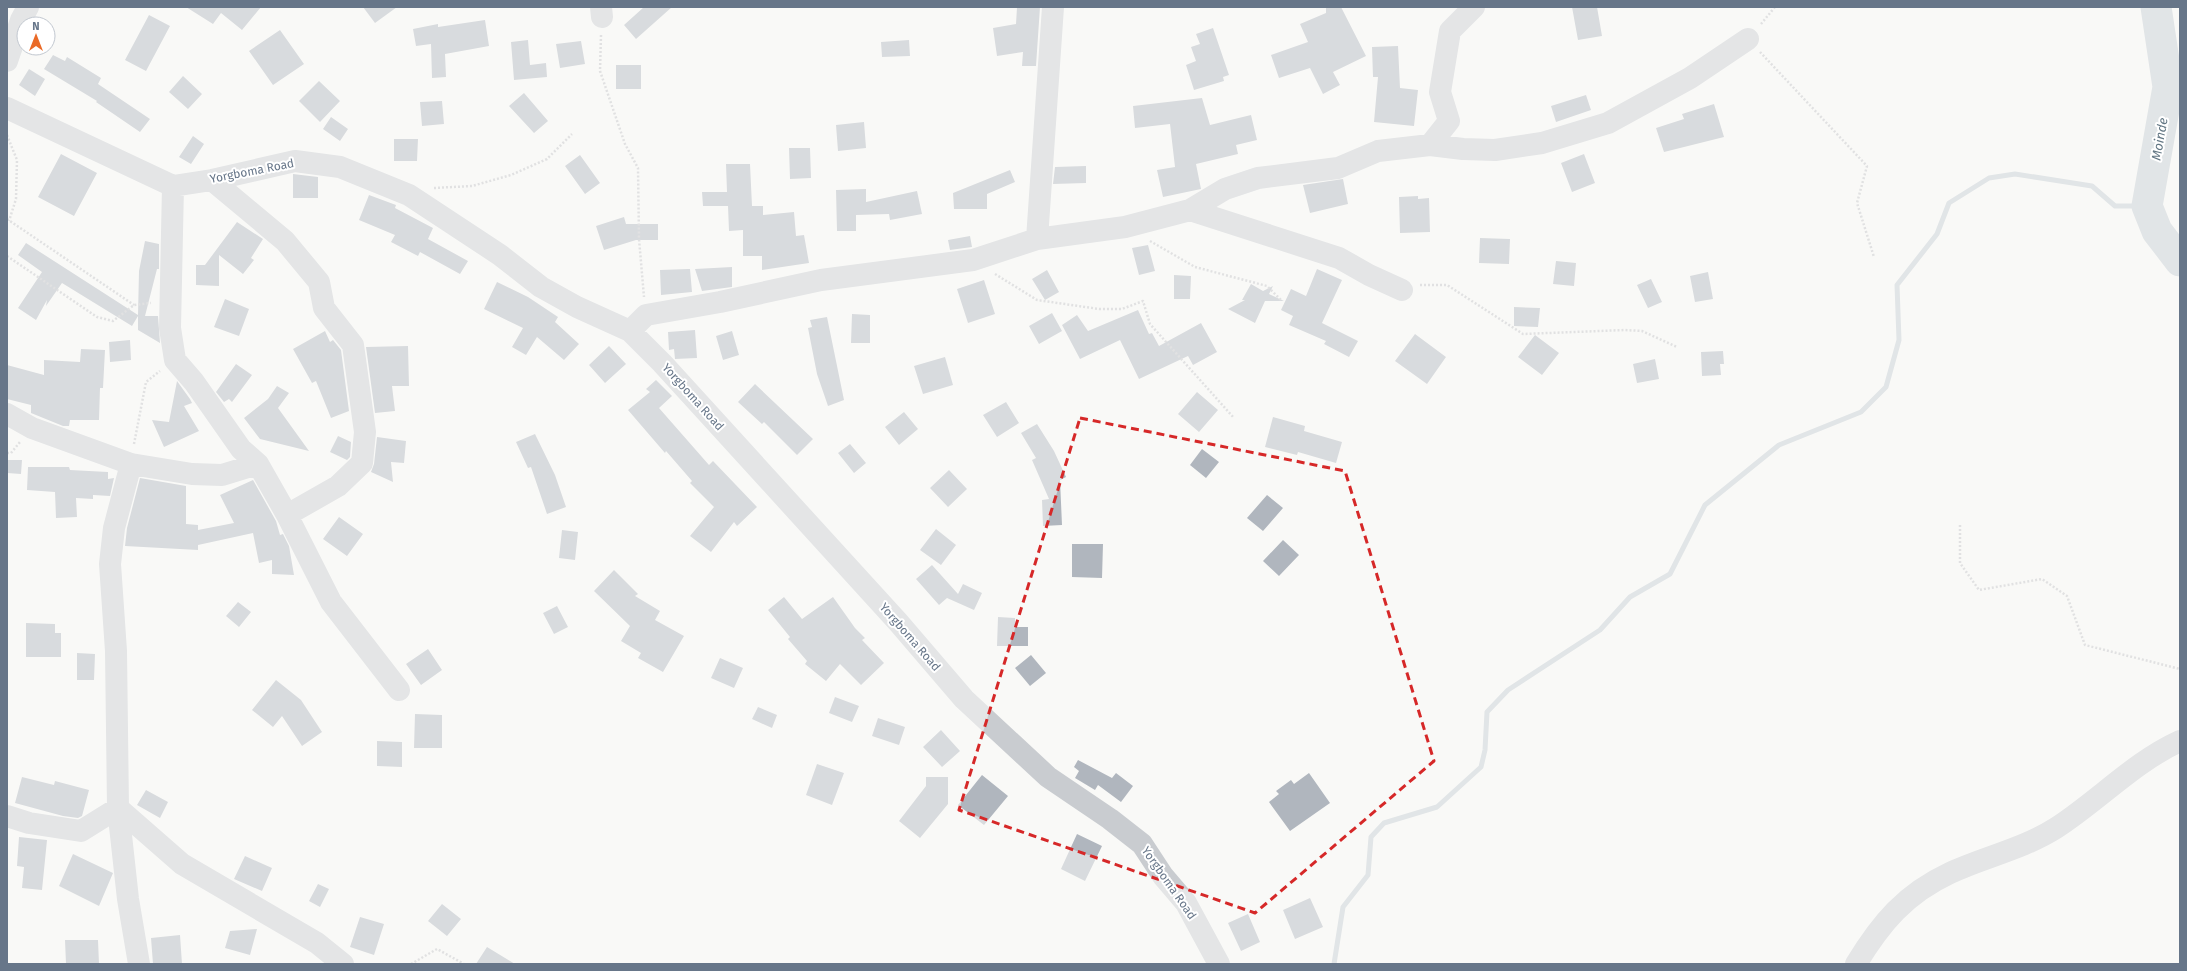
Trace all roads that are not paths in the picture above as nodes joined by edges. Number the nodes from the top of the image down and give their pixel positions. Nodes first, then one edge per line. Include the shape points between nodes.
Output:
1 (1053, 7) edge
2 (1474, 7) edge
3 (19, 13) edge
4 (1748, 39) road end
5 (7, 61) edge
6 (7, 108) edge
7 (1430, 145) junction
8 (212, 180) junction
9 (173, 186) junction
10 (1190, 210) junction
11 (1037, 239) junction
12 (1402, 290) road end
13 (630, 331) junction
14 (7, 414) edge
15 (131, 464) junction
16 (258, 464) junction
17 (287, 516) junction
18 (399, 690) dead end
19 (2180, 741) edge
20 (118, 808) junction
21 (7, 816) edge
22 (139, 964) edge
23 (343, 964) edge
24 (1219, 964) edge
25 (1856, 964) edge

1 - 11 street
2 - 7 street via 1450,31 1440,92 1449,121
3 - 5 street
4 - 7 street via 1690,78 1608,123 1542,143 1495,150
6 - 9 street
7 - 10 street via 1378,151 1338,168 1258,178 1225,189
8 - 9 street, Yorgboma Road
8 - 13 street, Yorgboma Road via 294,161 340,167 409,196 500,255 541,287
8 - 17 street via 285,241 319,282 324,308 352,345 365,432 362,463 338,486
9 - 16 street via 170,328 175,360 194,382 240,449
10 - 11 street via 1125,227
10 - 12 street via 1339,258
11 - 13 street via 973,260 821,280 646,315
13 - 24 street, Yorgboma Road via 667,368 898,622 964,699 1048,777 1142,844 1163,876 1186,903
14 - 15 street via 32,428
15 - 16 street via 192,474 222,475
15 - 20 street via 116,521 110,564 116,651
16 - 17 street
17 - 18 street via 330,602
19 - 25 street via 2148,759 2055,829 2008,851 1949,873 1912,895 1875,932
20 - 21 street via 82,831 29,823
20 - 22 street via 128,899
20 - 23 street via 182,864 317,942

